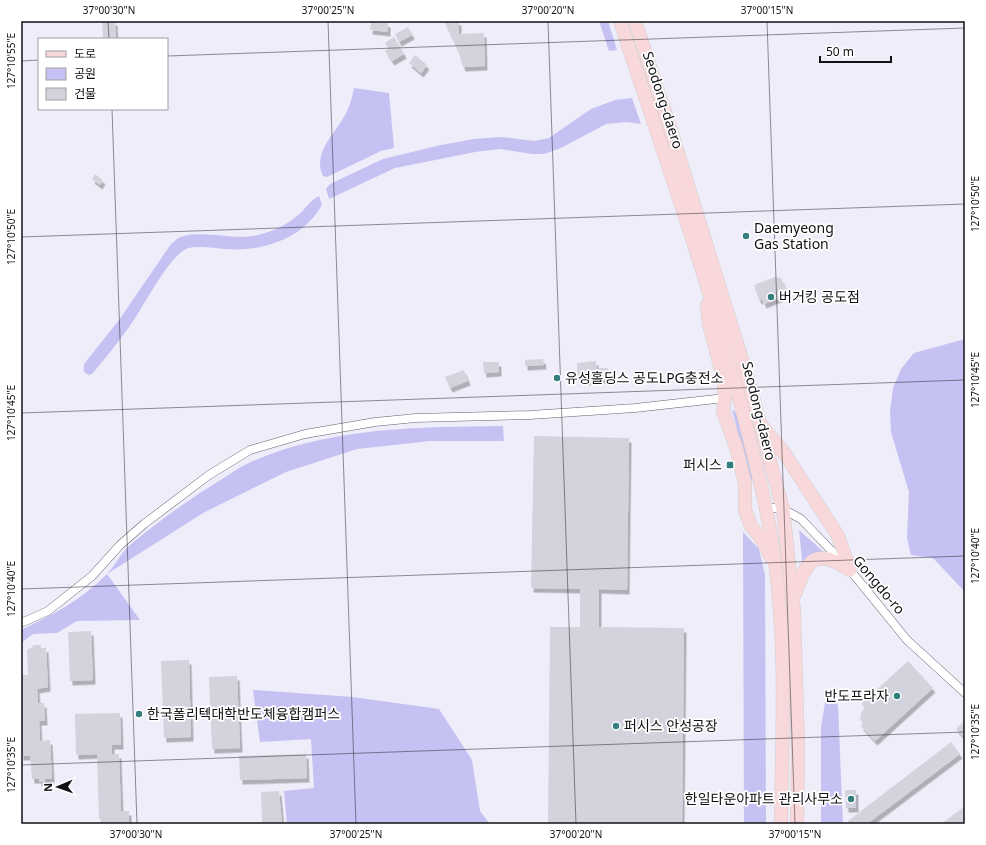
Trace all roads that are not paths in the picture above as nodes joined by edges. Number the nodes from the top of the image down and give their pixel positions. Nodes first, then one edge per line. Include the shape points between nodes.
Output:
1 (620, 21) edge
2 (635, 21) edge
3 (706, 281) junction
4 (725, 398) junction
5 (759, 422) junction
6 (766, 507) junction
7 (783, 509) junction
8 (776, 565) junction
9 (850, 570) junction
10 (793, 598) junction
11 (21, 623) edge
12 (965, 693) edge
13 (781, 824) edge
14 (797, 824) edge

1 - 3 main road, Seodong-daero
2 - 5 main road, Seodong-daero via 748,379
3 - 4 main road via 709,324 723,377
3 - 6 main road, Seodong-daero via 732,370
4 - 8 main road via 723,411 745,482 745,510 751,526
4 - 11 street via 635,408 382,421 305,434 250,450 209,474 144,524 120,545 92,576 48,611
5 - 7 main road, Seodong-daero
5 - 9 main road via 785,454 838,536
6 - 7 street, Gongdo-ro
6 - 8 main road, Seodong-daero
7 - 9 street, Gongdo-ro via 801,519
7 - 10 main road, Seodong-daero
8 - 13 main road, Seodong-daero via 782,637
9 - 10 main road via 837,561 823,557 810,562 802,572
9 - 12 street, Gongdo-ro via 907,640
10 - 14 main road, Seodong-daero via 798,750

